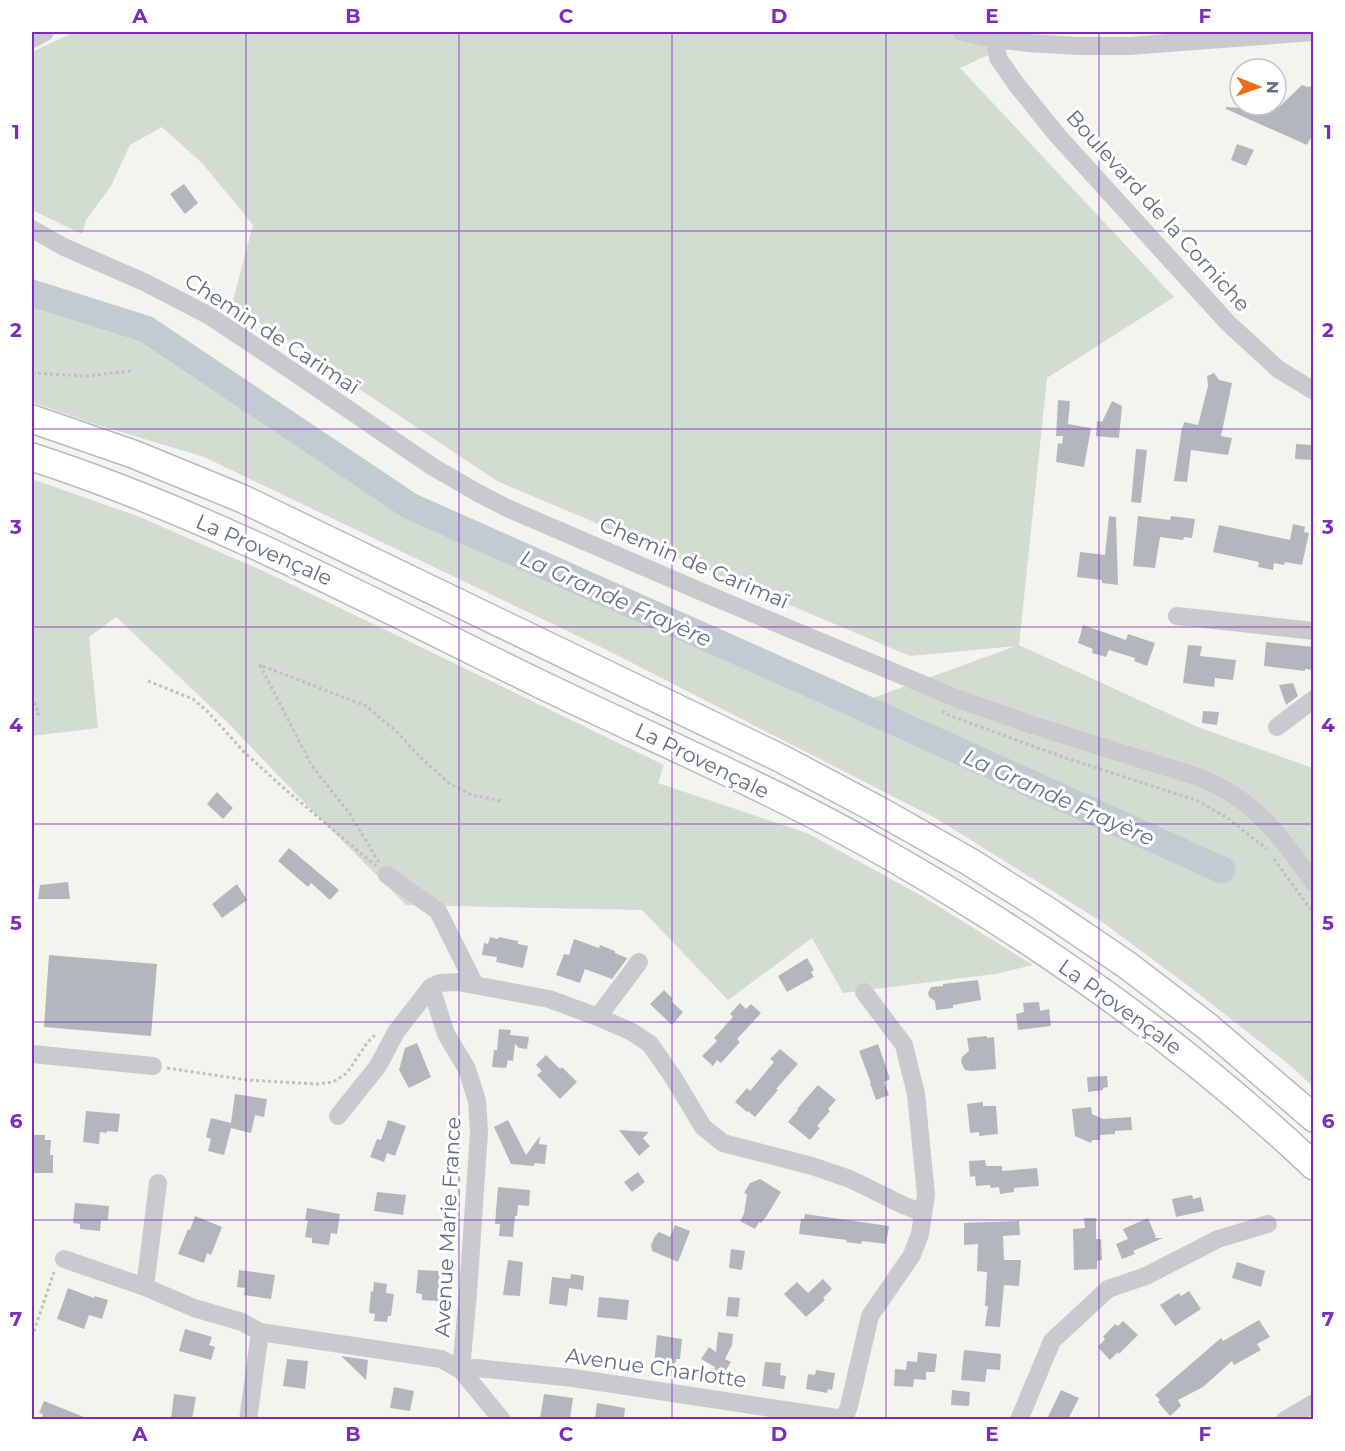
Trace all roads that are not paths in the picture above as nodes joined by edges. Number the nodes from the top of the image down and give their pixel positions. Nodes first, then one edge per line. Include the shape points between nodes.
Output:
1 (45, 32) edge
2 (962, 32) edge
3 (1314, 32) edge
4 (32, 39) edge
5 (995, 39) junction
6 (32, 229) edge
7 (32, 241) edge
8 (64, 247) junction
9 (1314, 391) edge
10 (32, 419) edge
11 (32, 457) edge
12 (1177, 616) dead end
13 (1314, 632) edge
14 (1314, 699) edge
15 (1277, 727) dead end
16 (387, 875) road end
17 (1314, 884) edge
18 (639, 962) dead end
19 (475, 985) junction
20 (431, 987) junction
21 (864, 992) dead end
22 (598, 1017) junction
23 (32, 1054) edge
24 (153, 1066) road end
25 (338, 1116) dead end
26 (1314, 1118) edge
27 (1314, 1166) edge
28 (158, 1183) dead end
29 (923, 1213) junction
30 (1268, 1224) dead end
31 (64, 1259) road end
32 (145, 1287) junction
33 (260, 1332) junction
34 (461, 1370) junction
35 (1314, 1403) edge
36 (248, 1419) edge
37 (502, 1419) edge
38 (844, 1419) edge
39 (1019, 1419) edge
40 (1285, 1419) edge

1 - 4 street
2 - 5 street
3 - 5 street via 1129,46
5 - 9 street, Boulevard de la Corniche via 998,58 1057,135 1228,323 1278,369
6 - 8 street, Chemin de Carimaï
7 - 8 street, Chemin de Carimaï
8 - 17 street, Chemin de Carimaï via 207,315 433,467 507,508 956,698 1220,786 1272,827
10 - 26 highway, La Provençale via 133,454 243,499 782,759 880,811 970,862 1127,965 1208,1027
11 - 27 highway, La Provençale via 156,502 345,587 887,854 966,901 1124,1006 1208,1072
12 - 13 street
14 - 15 street
16 - 19 street via 438,911
18 - 22 street
19 - 20 street via 458,982
19 - 22 street via 549,999
20 - 25 street via 396,1032 378,1066
20 - 34 street, Avenue Marie France via 446,1034 467,1070 477,1101 479,1132
21 - 29 street via 904,1045 916,1094 926,1195
22 - 29 street via 650,1044 703,1127 723,1143 831,1172
23 - 24 street
28 - 32 street
29 - 38 street via 912,1255 870,1316
30 - 39 street via 1218,1239 1146,1276 1108,1289 1052,1341
31 - 32 street
32 - 33 street
33 - 34 street via 441,1359
33 - 36 street
34 - 37 street
34 - 38 street, Avenue Charlotte via 476,1368 573,1378
35 - 40 street

